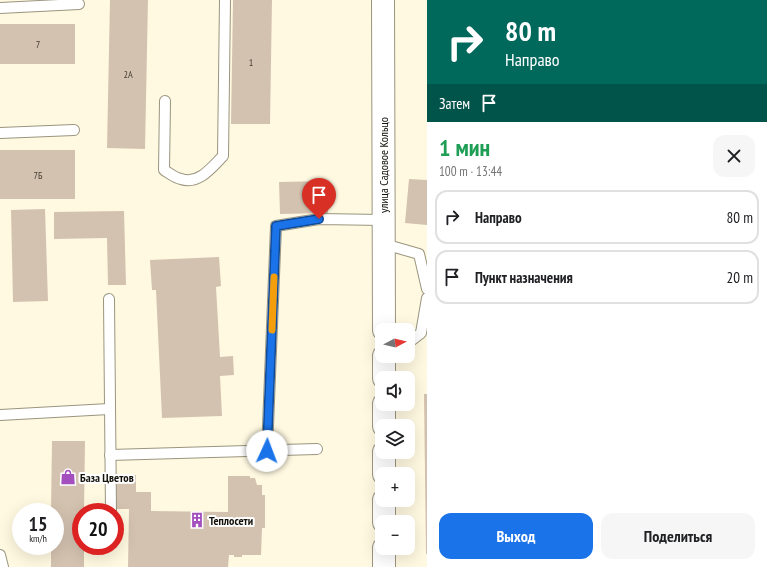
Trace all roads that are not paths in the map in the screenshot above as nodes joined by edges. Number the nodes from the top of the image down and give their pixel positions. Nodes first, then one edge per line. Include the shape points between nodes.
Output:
1 (225, 0) edge
2 (383, 0) edge
3 (79, 4) dead end
4 (0, 8) edge
5 (165, 101) dead end
6 (74, 130) dead end
7 (0, 133) edge
8 (383, 220) junction
9 (384, 244) junction
10 (427, 289) edge
11 (427, 298) edge
12 (109, 300) dead end
13 (384, 323) edge
14 (415, 338) edge
15 (109, 409) junction
16 (0, 415) edge
17 (317, 450) dead end
18 (267, 451) junction
19 (110, 455) junction
20 (111, 503) edge
21 (0, 555) edge
22 (384, 555) edge
23 (3, 567) edge
24 (384, 567) edge

1 - 5 lane via 223,156 203,176 181,180 164,170
2 - 8 main road, улица Садовое Кольцо
3 - 4 lane
6 - 7 lane
8 - 9 main road, улица Садовое Кольцо
8 - 18 lane via 319,219 276,226
9 - 10 lane via 418,254
9 - 13 main road, улица Садовое Кольцо
11 - 14 lane via 421,333
12 - 15 lane
15 - 16 lane
15 - 19 lane
17 - 18 lane
18 - 19 lane
19 - 20 lane
21 - 23 lane
22 - 24 main road

